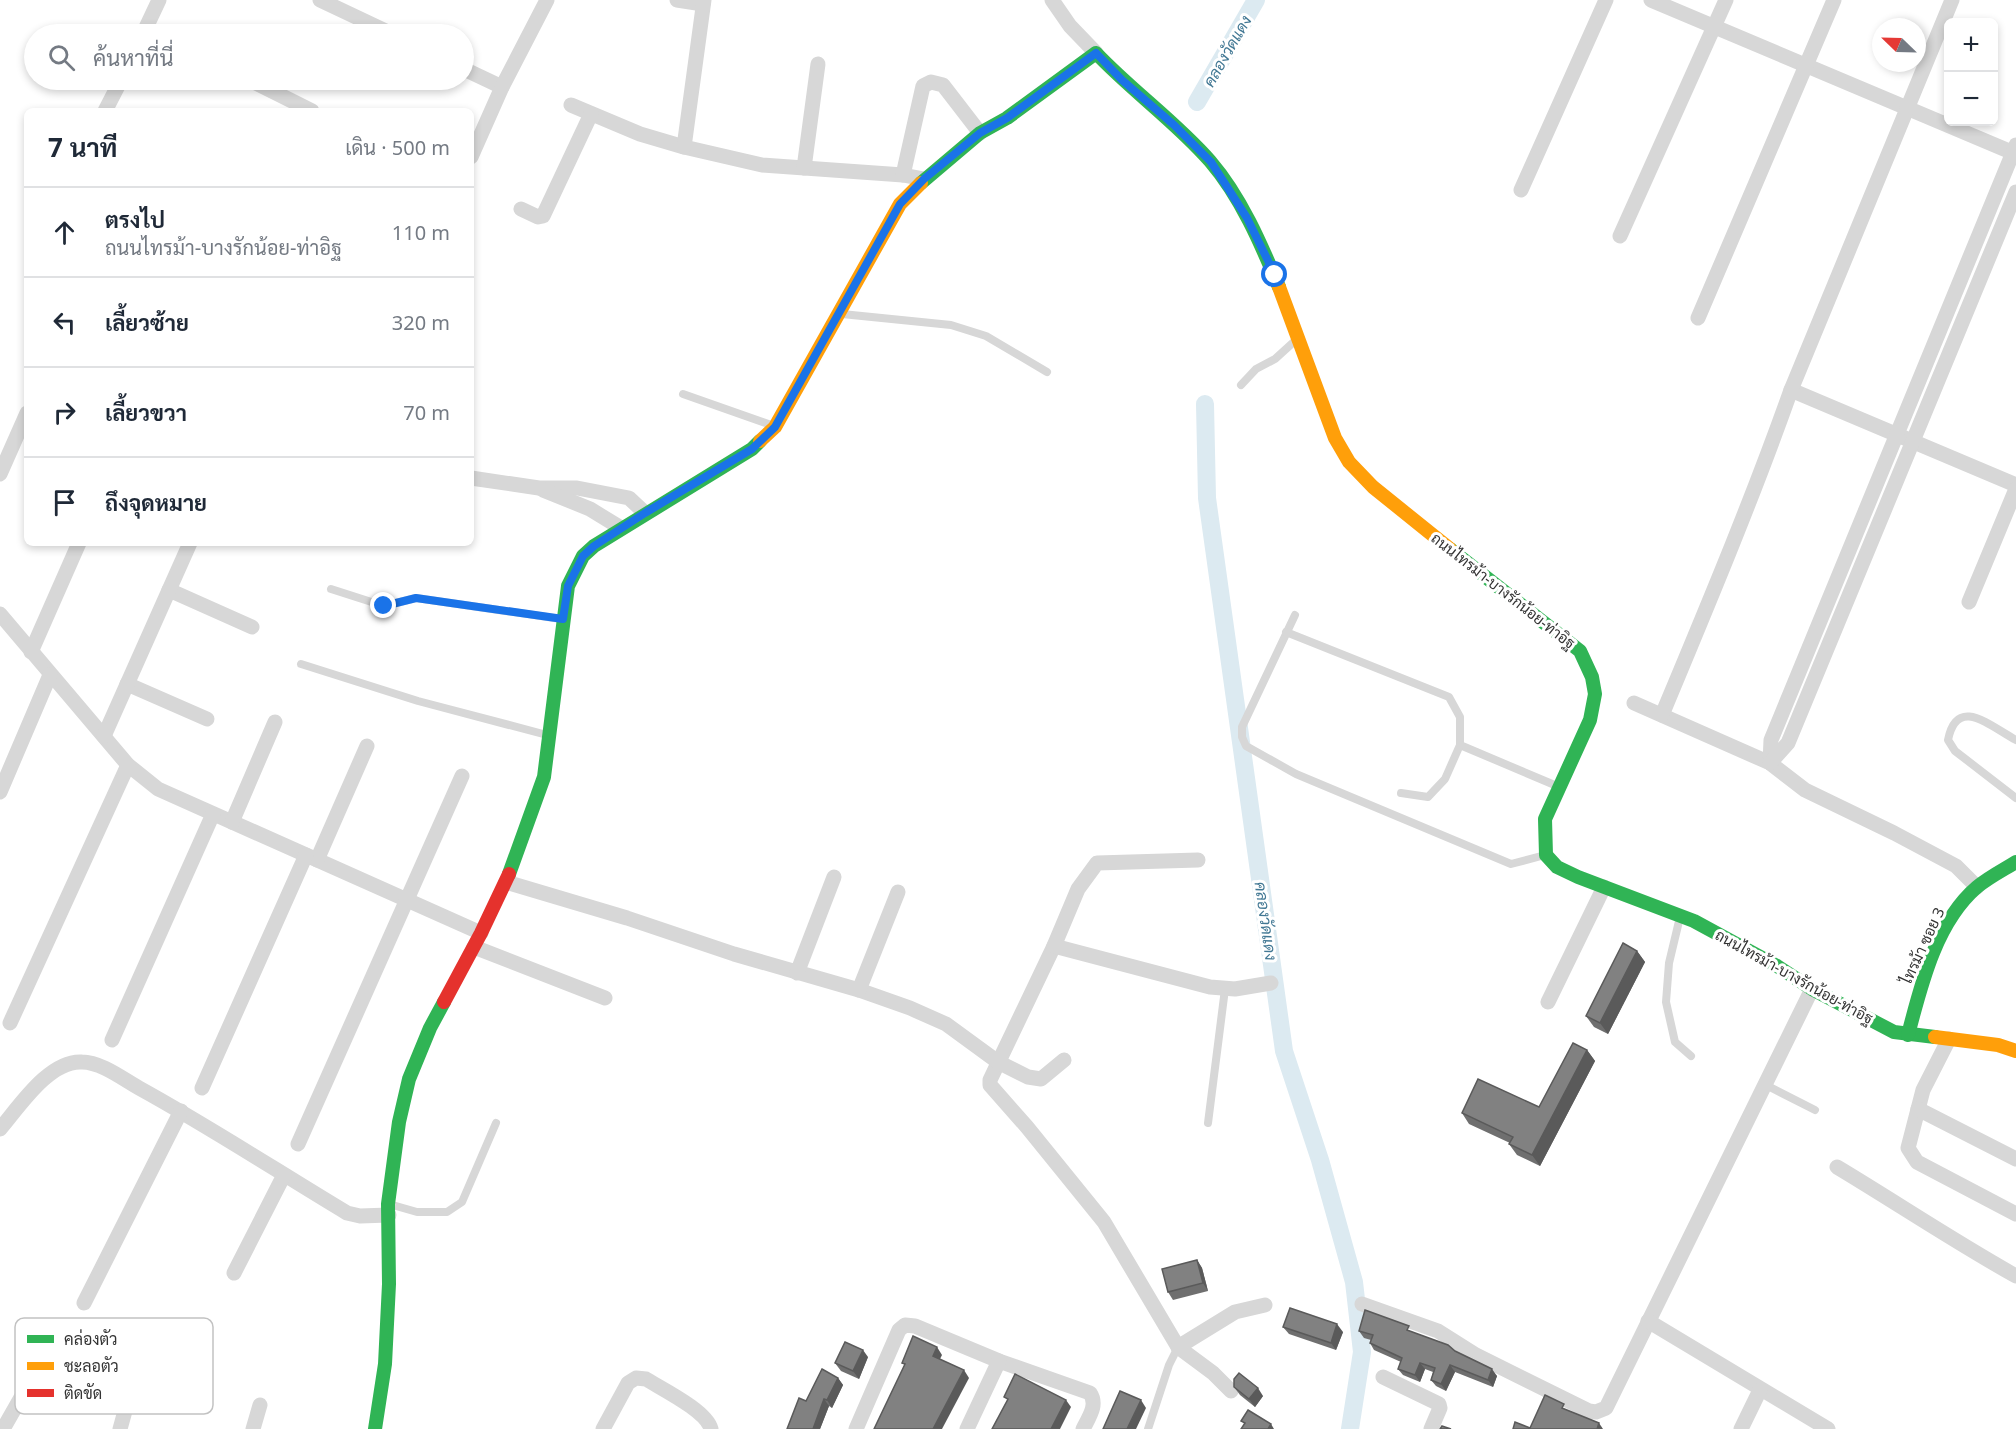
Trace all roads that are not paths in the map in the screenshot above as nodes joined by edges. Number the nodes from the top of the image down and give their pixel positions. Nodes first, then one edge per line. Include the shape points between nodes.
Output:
1 (159, 0) edge
2 (547, 0) edge
3 (677, 0) edge
4 (1052, 0) edge
5 (1606, 0) edge
6 (1651, 0) edge
7 (1726, 0) edge
8 (1834, 0) edge
9 (1952, 0) edge
10 (323, 1) edge
11 (704, 2) edge
12 (147, 24) edge
13 (371, 24) edge
14 (1715, 26) junction
15 (1096, 53) junction
16 (818, 64) dead end
17 (1806, 65) junction
18 (474, 74) edge
19 (502, 87) junction
20 (116, 90) edge
21 (270, 90) edge
22 (571, 105) dead end
23 (108, 108) edge
24 (306, 108) edge
25 (1908, 108) junction
26 (591, 114) junction
27 (980, 133) junction
28 (684, 147) junction
29 (474, 150) edge
30 (2015, 151) edge
31 (804, 168) junction
32 (903, 175) junction
33 (924, 179) junction
34 (1521, 190) dead end
35 (2016, 192) edge
36 (521, 209) dead end
37 (1620, 236) dead end
38 (837, 313) junction
39 (1698, 318) dead end
40 (1298, 338) junction
41 (1047, 372) dead end
42 (1241, 385) dead end
43 (1791, 390) junction
44 (683, 394) dead end
45 (24, 420) edge
46 (775, 427) junction
47 (1897, 435) junction
48 (1913, 441) junction
49 (0, 474) edge
50 (474, 478) edge
51 (2016, 487) edge
52 (539, 488) junction
53 (645, 513) junction
54 (621, 528) junction
55 (78, 546) edge
56 (189, 546) edge
57 (331, 588) dead end
58 (170, 590) junction
59 (1970, 602) dead end
60 (0, 614) edge
61 (1295, 615) dead end
62 (563, 619) junction
63 (252, 627) dead end
64 (1286, 632) junction
65 (31, 652) junction
66 (301, 664) dead end
67 (50, 675) junction
68 (127, 684) junction
69 (1634, 703) dead end
70 (1662, 715) junction
71 (207, 719) dead end
72 (275, 722) dead end
73 (104, 736) junction
74 (550, 736) junction
75 (2016, 740) edge
76 (1460, 745) junction
77 (368, 746) dead end
78 (1770, 762) junction
79 (128, 765) junction
80 (462, 776) dead end
81 (1559, 786) junction
82 (0, 792) edge
83 (1401, 793) dead end
84 (2016, 798) edge
85 (213, 814) junction
86 (232, 822) junction
87 (1546, 855) junction
88 (311, 857) junction
89 (1198, 860) dead end
90 (2016, 862) edge
91 (834, 877) dead end
92 (506, 882) junction
93 (1604, 887) junction
94 (1977, 887) junction
95 (898, 892) dead end
96 (407, 900) junction
97 (1680, 916) junction
98 (482, 933) junction
99 (1054, 946) junction
100 (474, 947) junction
101 (797, 973) junction
102 (1271, 983) dead end
103 (1225, 989) junction
104 (1812, 989) junction
105 (859, 990) junction
106 (605, 998) dead end
107 (1548, 1002) dead end
108 (10, 1023) dead end
109 (1908, 1035) junction
110 (1949, 1039) junction
111 (112, 1040) dead end
112 (2016, 1051) edge
113 (1691, 1056) dead end
114 (1064, 1060) dead end
115 (998, 1062) junction
116 (1764, 1084) junction
117 (202, 1088) dead end
118 (1918, 1109) junction
119 (1815, 1110) dead end
120 (181, 1111) junction
121 (496, 1123) dead end
122 (1208, 1123) dead end
123 (0, 1129) edge
124 (298, 1144) dead end
125 (2016, 1158) edge
126 (1837, 1167) dead end
127 (284, 1175) junction
128 (388, 1209) junction
129 (2016, 1215) edge
130 (234, 1273) dead end
131 (2016, 1276) edge
132 (84, 1303) dead end
133 (1362, 1304) dead end
134 (1265, 1305) dead end
135 (1648, 1322) junction
136 (1178, 1347) junction
137 (999, 1361) junction
138 (1383, 1377) dead end
139 (1760, 1390) junction
140 (1231, 1391) edge
141 (260, 1405) dead end
142 (15, 1408) edge
143 (124, 1414) edge
144 (3, 1429) edge
145 (120, 1429) edge
146 (253, 1429) edge
147 (375, 1429) edge
148 (603, 1429) edge
149 (711, 1429) edge
150 (856, 1429) edge
151 (967, 1429) edge
152 (1083, 1429) edge
153 (1148, 1429) edge
154 (1431, 1429) edge
155 (1741, 1429) edge
156 (1828, 1429) edge

1 - 12 street
2 - 19 street
3 - 11 street
4 - 15 street, ถนนไทรม้า-บางรักน้อย-ท่าอิฐ
5 - 34 street
6 - 14 street
7 - 14 street
8 - 17 street
9 - 25 street
10 - 13 street
11 - 28 street
14 - 17 street
14 - 37 street
15 - 27 street
15 - 40 street, ถนนไทรม้า-บางรักน้อย-ท่าอิฐ via 1211,162 1247,218 1275,275
16 - 31 street
17 - 25 street
17 - 39 street
18 - 19 street
19 - 29 street
20 - 23 street
21 - 24 street
22 - 26 street
25 - 30 street
25 - 43 street
26 - 28 street
26 - 36 street via 543,216
27 - 32 street via 943,85 931,82 923,86
27 - 33 street
28 - 31 street via 762,165
30 - 47 street
31 - 32 street
32 - 33 street
33 - 38 street via 900,204
35 - 48 street
38 - 41 lane via 951,325 986,336
38 - 46 street
40 - 42 lane
40 - 81 street, ถนนไทรม้า-บางรักน้อย-ท่าอิฐ via 1335,438 1349,462 1373,487 1580,651 1592,672 1596,697 1589,724
43 - 47 street
43 - 70 street
44 - 46 lane
45 - 49 street
46 - 53 street via 752,449
47 - 48 street
47 - 78 street via 1771,740
48 - 51 street
48 - 78 street via 1788,743
50 - 52 street
51 - 59 street
52 - 53 street via 577,488 629,498
52 - 54 street via 590,509
53 - 54 street
54 - 62 street via 583,556 568,586
55 - 65 street
56 - 58 street
57 - 62 lane via 384,606 416,598
58 - 63 street
58 - 68 street
60 - 65 street
61 - 64 lane
62 - 74 street
64 - 76 lane via 1449,697 1460,717
64 - 87 lane via 1242,727 1246,746 1296,774 1511,864
65 - 67 street
66 - 74 lane via 418,701
67 - 73 street
67 - 82 street
68 - 71 street
68 - 73 street
69 - 70 street
70 - 78 street
72 - 86 street
73 - 79 street
74 - 92 street via 544,777
75 - 84 lane via 1969,715 1960,716 1950,729 1948,740 1954,751
76 - 81 lane
76 - 83 lane via 1445,779 1428,796
77 - 88 street
78 - 94 street via 1806,790 1956,866
79 - 85 street via 158,789
79 - 108 street
80 - 96 street
81 - 87 street, ถนนไทรม้า-บางรักน้อย-ท่าอิฐ via 1545,819
85 - 86 street
85 - 111 street
86 - 88 street
87 - 93 street, ถนนไทรม้า-บางรักน้อย-ท่าอิฐ via 1557,867
88 - 96 street
88 - 117 street
89 - 99 street via 1097,863 1078,889
90 - 94 street, ไทรม้า ซอย 3
91 - 101 street
92 - 98 street
92 - 101 street
93 - 97 street, ถนนไทรม้า-บางรักน้อย-ท่าอิฐ
93 - 107 street
94 - 109 street, ไทรม้า ซอย 3 via 1960,906 1940,941 1921,985
95 - 105 street
96 - 98 street
96 - 124 street
97 - 104 street, ถนนไทรม้า-บางรักน้อย-ท่าอิฐ via 1777,966
97 - 113 lane via 1669,963 1666,1002 1676,1042
98 - 100 street
99 - 103 street
99 - 115 street
100 - 106 street
100 - 128 street via 430,1028 409,1079 399,1122
101 - 105 street
102 - 103 street
103 - 122 lane
104 - 109 street, ถนนไทรม้า-บางรักน้อย-ท่าอิฐ via 1894,1032
104 - 116 street
105 - 115 street via 946,1024
109 - 110 street, ถนนไทรม้า-บางรักน้อย-ท่าอิฐ
110 - 112 street, ถนนไทรม้า-บางรักน้อย-ท่าอิฐ
110 - 118 street via 1923,1090
114 - 115 street via 1041,1079
115 - 136 street via 990,1085 1104,1222
116 - 119 lane
116 - 135 street
118 - 125 street
118 - 129 street via 1908,1148 1917,1162
120 - 123 street via 99,1066 81,1061 50,1072
120 - 127 street
120 - 132 street
121 - 128 lane via 462,1202 447,1212
126 - 131 street
127 - 128 street via 353,1215
127 - 130 street
128 - 147 street via 385,1364
133 - 135 street via 1438,1331 1476,1355 1596,1412 1606,1408
134 - 136 street via 1234,1312
135 - 139 street
136 - 140 street
136 - 153 lane
137 - 150 street via 905,1324
137 - 151 street
137 - 152 street via 1090,1393 1094,1407
138 - 154 street via 1439,1404
139 - 155 street
139 - 156 street
141 - 146 street
142 - 144 street
143 - 145 street
148 - 149 street via 628,1383 636,1378 646,1379 701,1414

